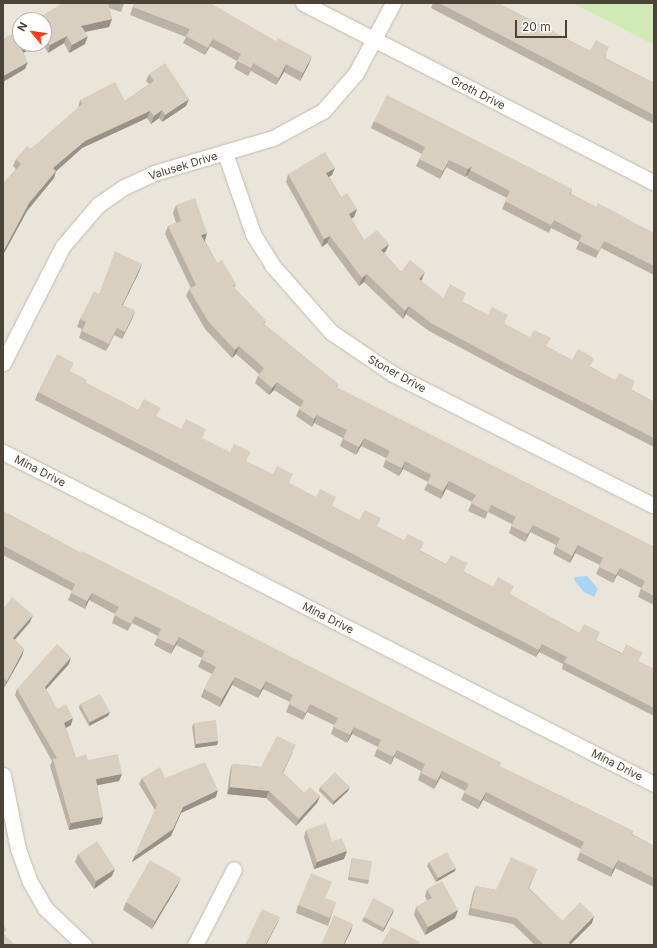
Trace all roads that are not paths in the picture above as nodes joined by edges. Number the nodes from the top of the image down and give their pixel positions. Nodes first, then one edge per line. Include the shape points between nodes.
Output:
1 (302, 3) edge
2 (392, 3) edge
3 (373, 39) junction
4 (225, 153) junction
5 (654, 183) edge
6 (3, 363) edge
7 (3, 452) edge
8 (654, 506) edge
9 (3, 775) edge
10 (654, 784) edge
11 (234, 869) dead end
12 (84, 945) edge
13 (195, 945) edge

1 - 3 street, Groth Drive
2 - 3 street, Valusek Drive
3 - 4 street, Valusek Drive via 356,73 323,111 292,130
3 - 5 street, Groth Drive
4 - 6 street, Valusek Drive via 154,173 122,188 98,205 63,246
4 - 8 street, Stoner Drive via 251,227 272,265 332,332 393,374
7 - 10 street, Mina Drive
9 - 12 street via 18,849 29,880 45,908
11 - 13 street

